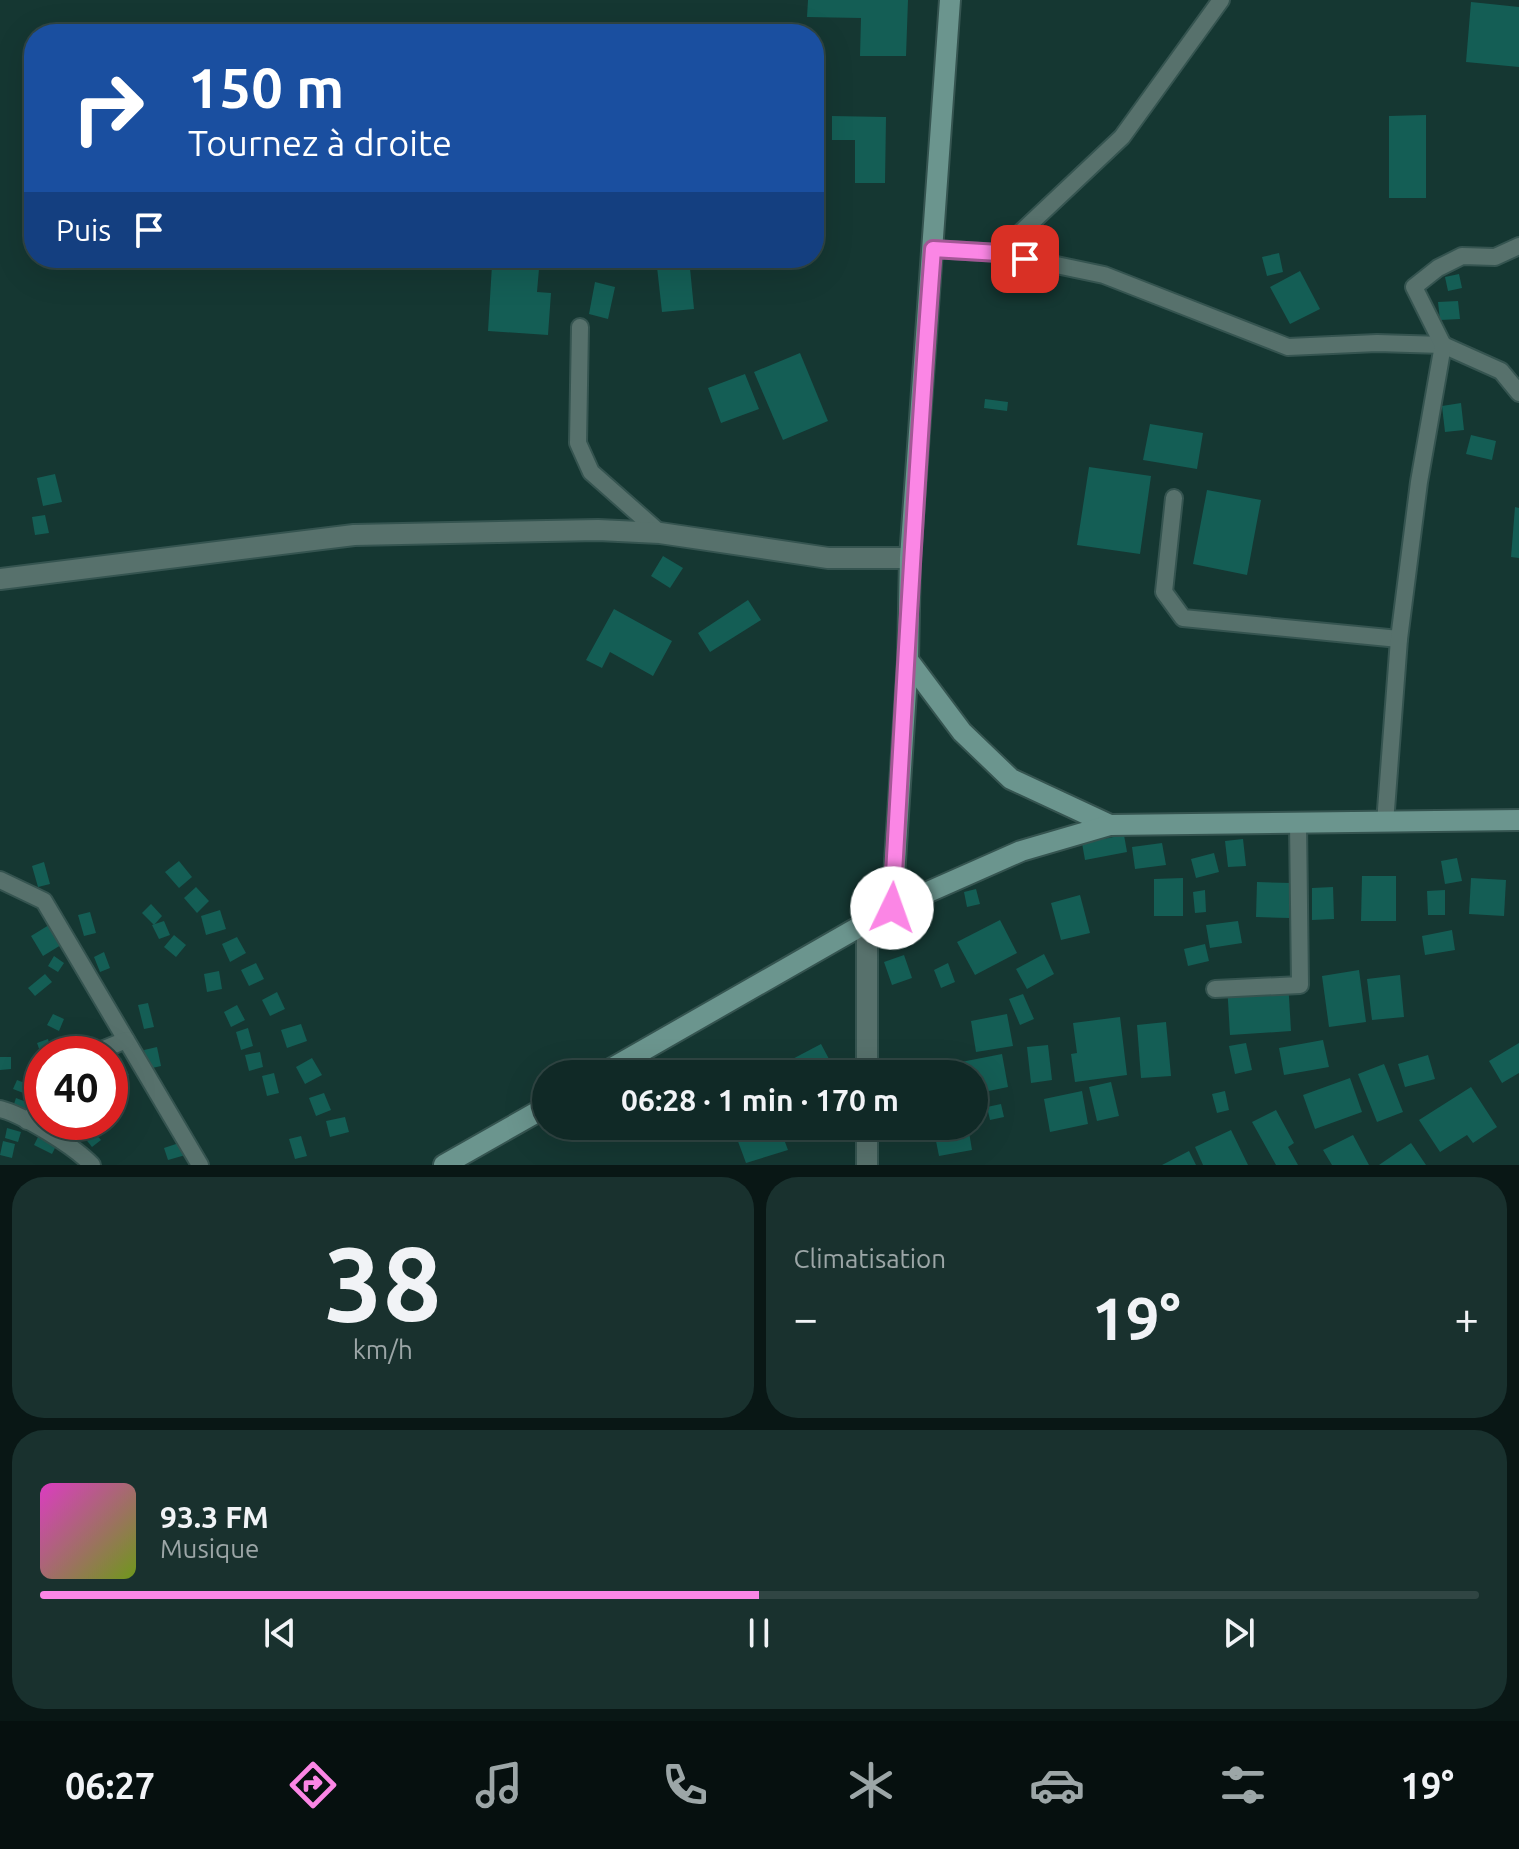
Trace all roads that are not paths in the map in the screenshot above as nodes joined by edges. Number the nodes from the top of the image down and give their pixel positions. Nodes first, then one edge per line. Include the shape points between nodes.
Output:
1 (950, 0) edge
2 (1221, 0) edge
3 (1519, 246) edge
4 (933, 249) junction
5 (999, 253) junction
6 (580, 327) dead end
7 (1443, 345) junction
8 (1519, 393) edge
9 (1174, 498) dead end
10 (660, 533) junction
11 (910, 558) junction
12 (0, 579) edge
13 (1399, 639) junction
14 (908, 660) junction
15 (1519, 820) edge
16 (1298, 823) junction
17 (1385, 823) junction
18 (1110, 825) junction
19 (0, 880) edge
20 (892, 908) junction
21 (867, 922) junction
22 (1215, 989) dead end
23 (124, 1036) edge
24 (128, 1043) edge
25 (626, 1060) edge
26 (867, 1060) edge
27 (0, 1109) edge
28 (532, 1115) edge
29 (24, 1120) edge
30 (57, 1140) edge
31 (867, 1140) edge
32 (92, 1165) edge
33 (200, 1165) edge
34 (444, 1165) edge
35 (867, 1165) edge

1 - 4 street
2 - 5 lane via 1122,137
3 - 7 lane via 1495,257 1462,256 1414,287
4 - 5 lane
4 - 11 street
5 - 7 lane via 1104,275 1288,347
6 - 10 lane via 578,443 591,472
7 - 8 lane via 1501,371
7 - 13 lane
9 - 13 lane via 1164,592 1183,618
10 - 11 street via 828,558
10 - 12 street via 354,535
11 - 14 street
13 - 17 lane
14 - 18 street via 962,732 1011,779
14 - 20 street
15 - 17 street
16 - 17 street
16 - 18 street
16 - 22 lane via 1300,985
18 - 20 street via 1021,851
19 - 23 lane via 44,901
20 - 21 street
21 - 25 street
21 - 26 street
24 - 33 lane
27 - 29 lane
28 - 34 street
30 - 32 lane
31 - 35 street

